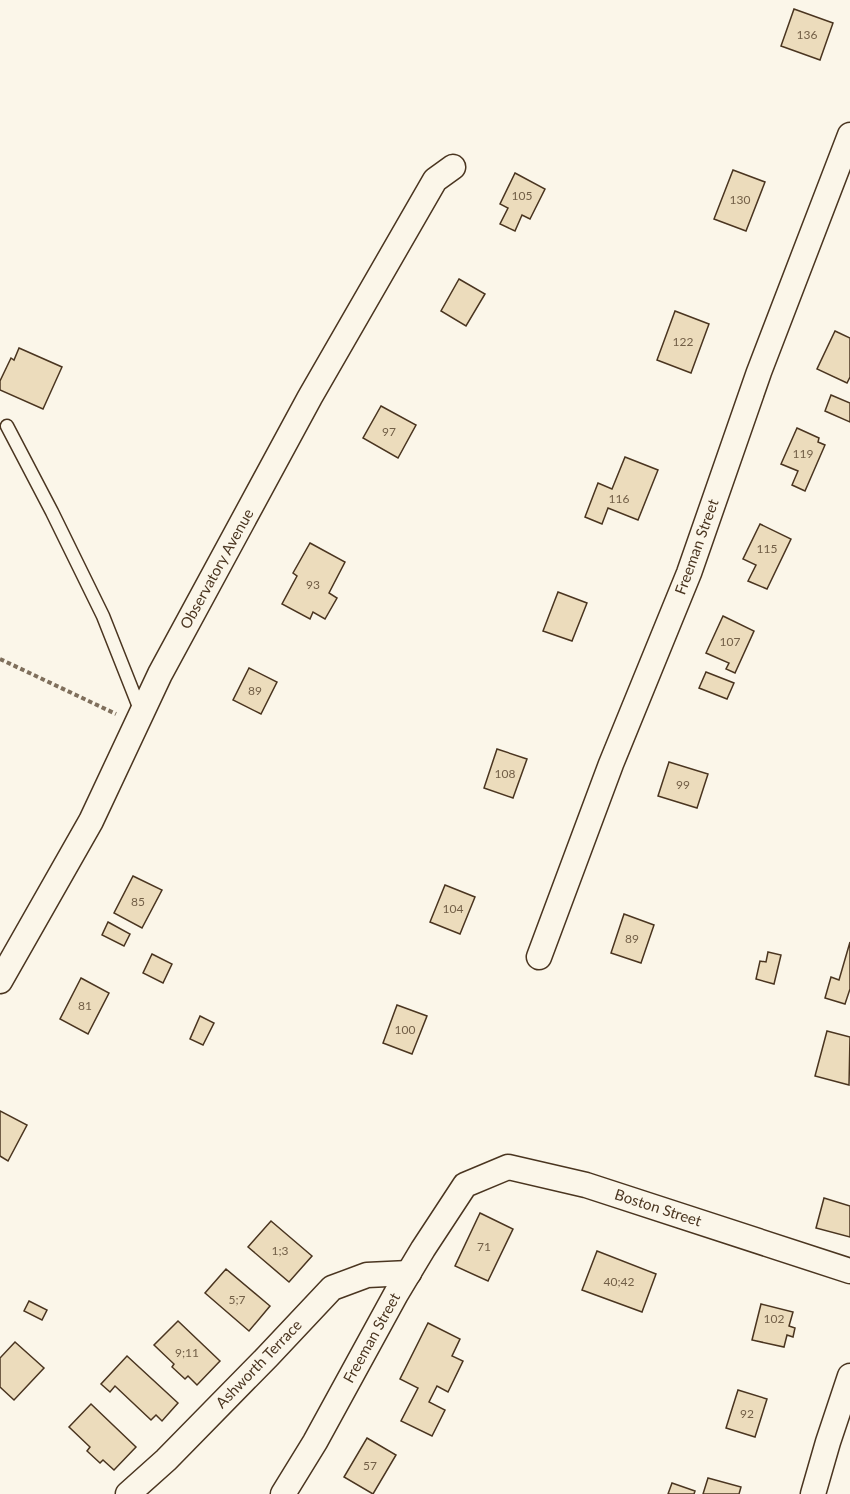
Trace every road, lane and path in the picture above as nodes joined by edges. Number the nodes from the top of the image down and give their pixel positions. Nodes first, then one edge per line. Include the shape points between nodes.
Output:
1 (850, 135) edge
2 (453, 167) dead end
3 (8, 426) dead end
4 (0, 659) edge
5 (139, 719) junction
6 (539, 957) dead end
7 (0, 981) edge
8 (465, 1185) joint
9 (850, 1271) edge
10 (409, 1274) junction
11 (850, 1376) edge
12 (128, 1494) edge
13 (283, 1494) edge
14 (813, 1494) edge

1 - 6 street, Freeman Street via 759,372 689,573 611,764
2 - 5 street, Observatory Avenue via 435,180 310,397
3 - 5 lane via 103,616
4 - 5 path
5 - 7 street, Observatory Avenue via 91,821
8 - 9 street, Boston Street via 508,1167 586,1185
8 - 10 street, Freeman Street
10 - 12 street, Ashworth Terrace via 367,1275 332,1288 174,1452
10 - 13 street, Freeman Street
11 - 14 street

